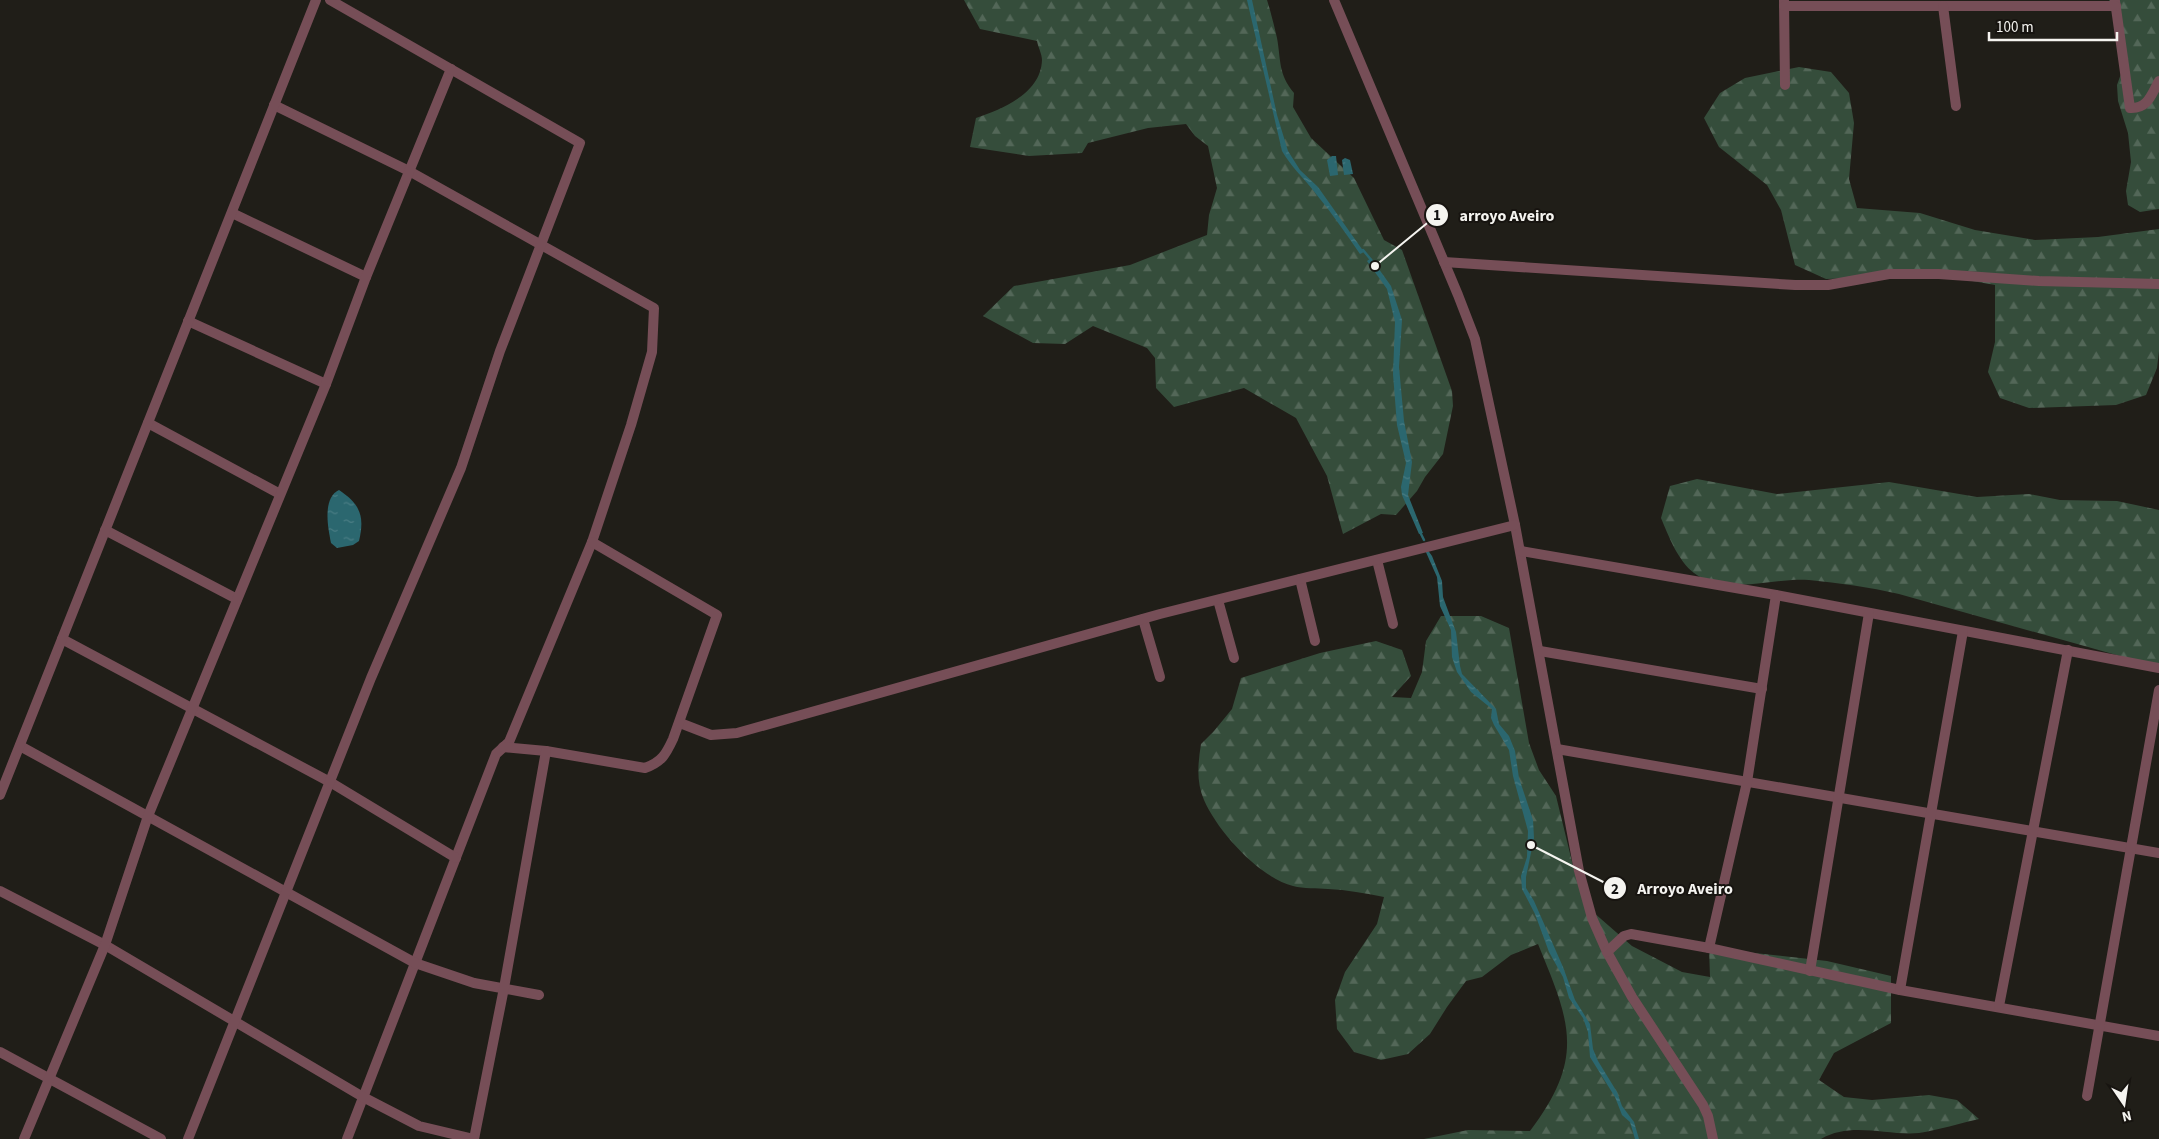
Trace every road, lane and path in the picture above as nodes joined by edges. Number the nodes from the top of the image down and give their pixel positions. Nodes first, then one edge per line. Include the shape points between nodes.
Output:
1 (316, 0) edge
2 (330, 0) edge
3 (1334, 0) edge
4 (1784, 3) edge
5 (2115, 3) edge
6 (1944, 6) junction
7 (451, 69) junction
8 (2159, 81) edge
9 (1785, 85) dead end
10 (274, 105) junction
11 (1956, 106) dead end
12 (408, 171) junction
13 (232, 212) junction
14 (541, 244) junction
15 (1444, 262) junction
16 (366, 277) junction
17 (2159, 284) edge
18 (188, 321) junction
19 (326, 384) junction
20 (148, 423) junction
21 (280, 494) junction
22 (1515, 526) junction
23 (105, 530) junction
24 (592, 542) junction
25 (1521, 551) junction
26 (1377, 560) junction
27 (1300, 579) junction
28 (1776, 596) junction
29 (238, 599) junction
30 (1218, 600) junction
31 (1869, 613) junction
32 (1143, 619) junction
33 (1393, 624) dead end
34 (1963, 631) junction
35 (62, 639) junction
36 (1315, 641) dead end
37 (2068, 650) junction
38 (1540, 651) junction
39 (1234, 658) dead end
40 (2159, 668) edge
41 (1160, 677) dead end
42 (1762, 688) junction
43 (2159, 690) edge
44 (193, 709) junction
45 (680, 723) junction
46 (20, 746) junction
47 (502, 747) junction
48 (1557, 749) junction
49 (546, 751) junction
50 (330, 782) junction
51 (1747, 782) junction
52 (0, 795) edge
53 (1838, 798) junction
54 (1931, 814) junction
55 (148, 816) junction
56 (2033, 832) junction
57 (2131, 849) junction
58 (2159, 854) edge
59 (456, 858) junction
60 (0, 891) edge
61 (286, 892) junction
62 (105, 945) junction
63 (1709, 948) junction
64 (1607, 952) junction
65 (415, 963) junction
66 (1810, 971) junction
67 (504, 988) junction
68 (1900, 990) junction
69 (539, 995) dead end
70 (1999, 1006) junction
71 (235, 1021) junction
72 (2100, 1026) junction
73 (2159, 1036) edge
74 (0, 1052) edge
75 (49, 1079) junction
76 (2087, 1096) dead end
77 (363, 1097) junction
78 (24, 1139) edge
79 (161, 1139) edge
80 (188, 1139) edge
81 (347, 1139) edge
82 (474, 1139) edge
83 (1713, 1139) edge

1 - 10 street
2 - 7 street
3 - 15 street
4 - 6 street
4 - 9 street
5 - 6 street
5 - 8 street via 2130,108 2139,108 2147,103
6 - 11 street
7 - 12 street
7 - 14 street via 580,143
10 - 12 street
10 - 13 street
12 - 14 street
12 - 16 street
13 - 16 street
13 - 18 street
14 - 24 street via 654,308 652,352
14 - 50 street via 500,351 461,468
15 - 17 street via 1795,285 1828,286 1889,274
15 - 22 street via 1475,338
16 - 19 street
18 - 19 street
18 - 20 street
19 - 21 street
20 - 21 street
20 - 23 street
21 - 29 street
22 - 25 street
22 - 26 street
23 - 29 street
23 - 35 street
24 - 45 street via 717,615
24 - 47 street via 509,742
25 - 28 street
25 - 38 street
26 - 27 street
26 - 33 street
27 - 30 street
27 - 36 street
28 - 31 street
28 - 42 street
29 - 44 street
30 - 32 street
30 - 39 street
31 - 34 street
31 - 53 street
32 - 41 street
32 - 45 street via 737,733 711,735
34 - 37 street
34 - 54 street
35 - 44 street
35 - 46 street
37 - 40 street
37 - 56 street
38 - 42 street
38 - 48 street
42 - 51 street
43 - 57 street
44 - 50 street
44 - 55 street
45 - 49 street via 668,751 658,764 645,768
46 - 52 street
46 - 55 street
47 - 49 street
47 - 59 street via 496,754
48 - 51 street
48 - 64 street via 1582,880 1592,918
49 - 67 street
50 - 59 street
50 - 61 street
51 - 53 street
51 - 63 street
53 - 54 street
53 - 66 street
54 - 56 street
54 - 68 street
55 - 61 street
55 - 62 street
56 - 57 street
56 - 70 street
57 - 58 street
57 - 72 street
59 - 65 street
60 - 62 street
61 - 65 street
61 - 71 street
62 - 71 street
62 - 75 street
63 - 64 street via 1631,934 1624,936
63 - 66 street
64 - 83 street via 1637,1005 1703,1105
65 - 67 street via 474,983
65 - 77 street
66 - 68 street
67 - 69 street
67 - 82 street
68 - 70 street
70 - 72 street
71 - 77 street
71 - 80 street
72 - 73 street
72 - 76 street
74 - 75 street
75 - 78 street
75 - 79 street
77 - 81 street
77 - 82 street via 419,1126

